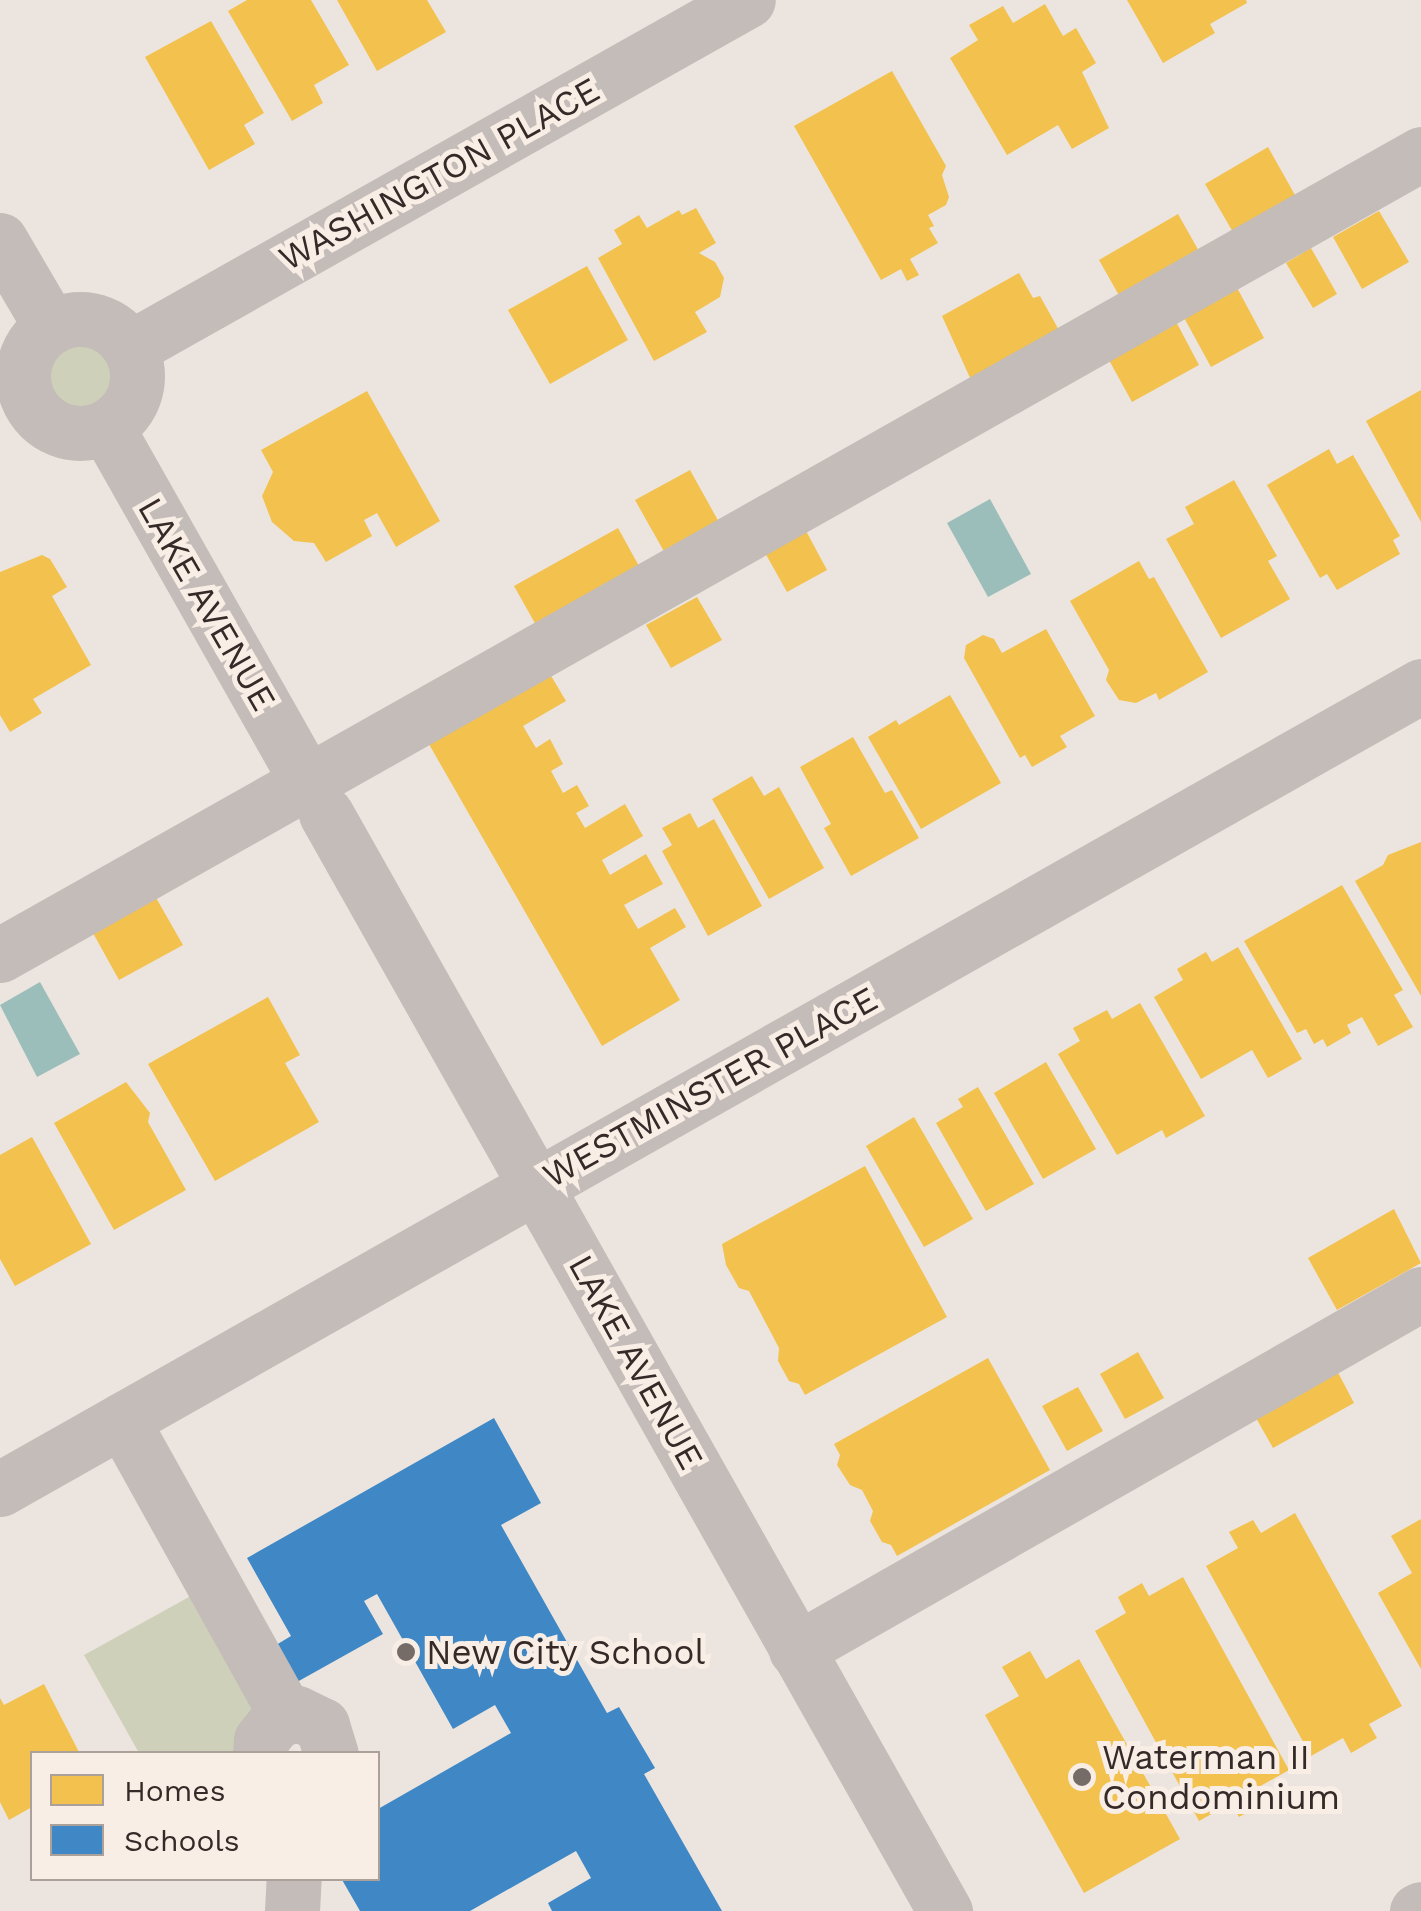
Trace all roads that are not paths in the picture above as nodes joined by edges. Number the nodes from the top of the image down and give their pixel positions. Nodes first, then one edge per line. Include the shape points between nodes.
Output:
1 (748, 0) edge
2 (1421, 154) edge
3 (0, 240) edge
4 (50, 327) junction
5 (130, 348) junction
6 (15, 414) edge
7 (107, 428) junction
8 (1421, 686) edge
9 (316, 798) junction
10 (0, 955) edge
11 (537, 1185) junction
12 (1421, 1294) edge
13 (122, 1420) junction
14 (0, 1489) edge
15 (796, 1650) junction
16 (273, 1735) edge
17 (330, 1751) edge
18 (294, 1881) edge
19 (292, 1911) edge
20 (945, 1911) edge

1 - 5 street, WASHINGTON PLACE
2 - 9 street
3 - 4 street
4 - 5 street via 86,319 104,324
4 - 6 street via 36,338 22,372
5 - 7 street via 137,365 132,401
6 - 7 street via 73,434
7 - 9 street, LAKE AVENUE
8 - 11 street, WESTMINSTER PLACE
9 - 10 street
9 - 11 street, LAKE AVENUE
11 - 13 street, WESTMINSTER PLACE
11 - 15 street, LAKE AVENUE
12 - 15 street
13 - 14 street, WESTMINSTER PLACE
13 - 16 street
15 - 20 street, LAKE AVENUE
16 - 17 street via 297,1714 322,1725
18 - 19 street

